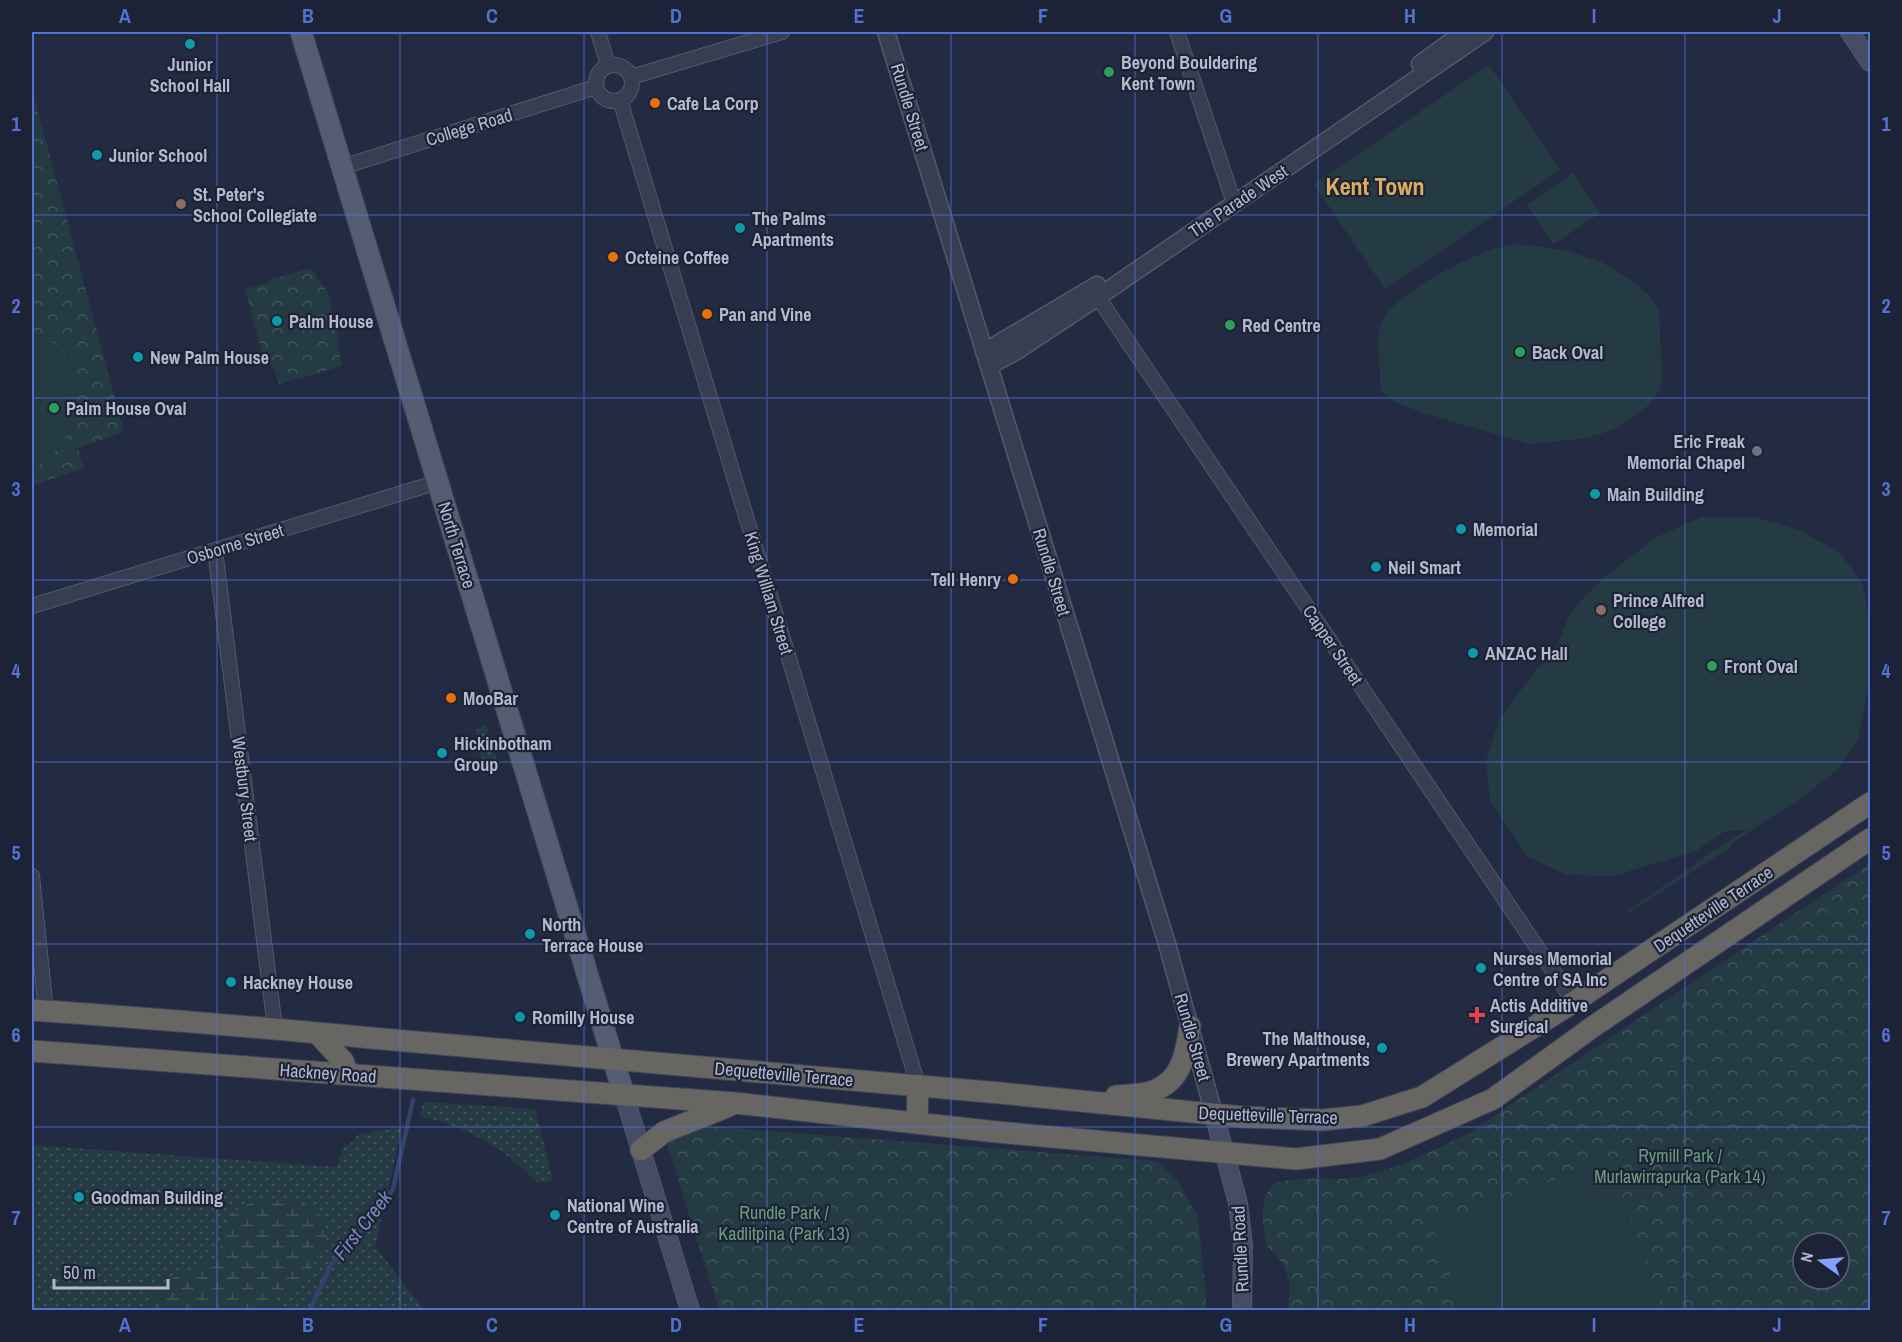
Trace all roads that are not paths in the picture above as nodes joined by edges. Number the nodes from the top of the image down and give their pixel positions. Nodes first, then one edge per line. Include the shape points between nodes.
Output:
1 (301, 32) edge
2 (598, 32) edge
3 (782, 32) edge
4 (886, 32) edge
5 (1177, 32) edge
6 (1464, 32) edge
7 (1485, 32) edge
8 (1850, 32) edge
9 (1870, 62) edge
10 (608, 65) junction
11 (631, 77) junction
12 (596, 87) junction
13 (620, 100) junction
14 (342, 167) junction
15 (1232, 198) junction
16 (1095, 292) junction
17 (987, 359) junction
18 (438, 482) junction
19 (215, 550) junction
20 (32, 606) edge
21 (1870, 803) edge
22 (1870, 840) edge
23 (1770, 871) junction
24 (32, 876) edge
25 (1789, 896) junction
26 (1574, 1002) junction
27 (39, 1010) edge
28 (1190, 1026) junction
29 (1594, 1026) junction
30 (275, 1028) junction
31 (318, 1033) junction
32 (32, 1051) edge
33 (613, 1059) junction
34 (348, 1074) junction
35 (918, 1085) junction
36 (624, 1095) junction
37 (1082, 1101) junction
38 (735, 1103) junction
39 (1214, 1114) junction
40 (917, 1122) junction
41 (641, 1150) junction
42 (1225, 1153) junction
43 (690, 1311) edge
44 (1242, 1311) edge

1 - 14 main road, North Terrace
2 - 10 street
3 - 11 street
4 - 17 street, Rundle Street
5 - 15 street
6 - 15 street, The Parade West
7 - 15 street, The Parade West
8 - 9 main road
10 - 11 street via 618,65
10 - 12 street via 599,71
11 - 13 street via 628,95
12 - 13 street via 603,98
12 - 14 street, College Road
13 - 35 street, King William Street
14 - 18 main road, North Terrace
15 - 16 street, The Parade West
16 - 17 street, The Parade West
16 - 26 street, Capper Street
17 - 28 street, Rundle Street
18 - 19 street, Osborne Street
18 - 33 main road, North Terrace
19 - 20 street, Osborne Street
19 - 30 street, Westbury Street
21 - 23 highway, Dequetteville Terrace
22 - 25 highway, Dequetteville Terrace
23 - 25 highway
23 - 26 highway, Dequetteville Terrace
24 - 27 street
25 - 29 highway, Dequetteville Terrace
26 - 29 highway
26 - 39 highway, Dequetteville Terrace via 1422,1097 1362,1116 1322,1120
27 - 30 highway
28 - 37 highway via 1185,1058 1173,1080 1153,1091
28 - 39 street, Rundle Street
29 - 42 highway, Dequetteville Terrace via 1492,1099 1380,1149 1296,1159
30 - 31 highway
31 - 33 highway
31 - 34 highway via 343,1061
32 - 34 highway, Hackney Road
33 - 35 highway, Dequetteville Terrace
33 - 36 main road, North Terrace
34 - 36 highway, Hackney Road
35 - 37 highway, Dequetteville Terrace
35 - 40 highway
36 - 38 highway, Dequetteville Terrace
36 - 41 main road
37 - 39 highway, Dequetteville Terrace
38 - 40 highway, Dequetteville Terrace
38 - 41 highway via 664,1132
39 - 42 main road, Rundle Road
40 - 42 highway, Dequetteville Terrace
41 - 43 main road
42 - 44 main road, Rundle Road via 1238,1203 1243,1245

